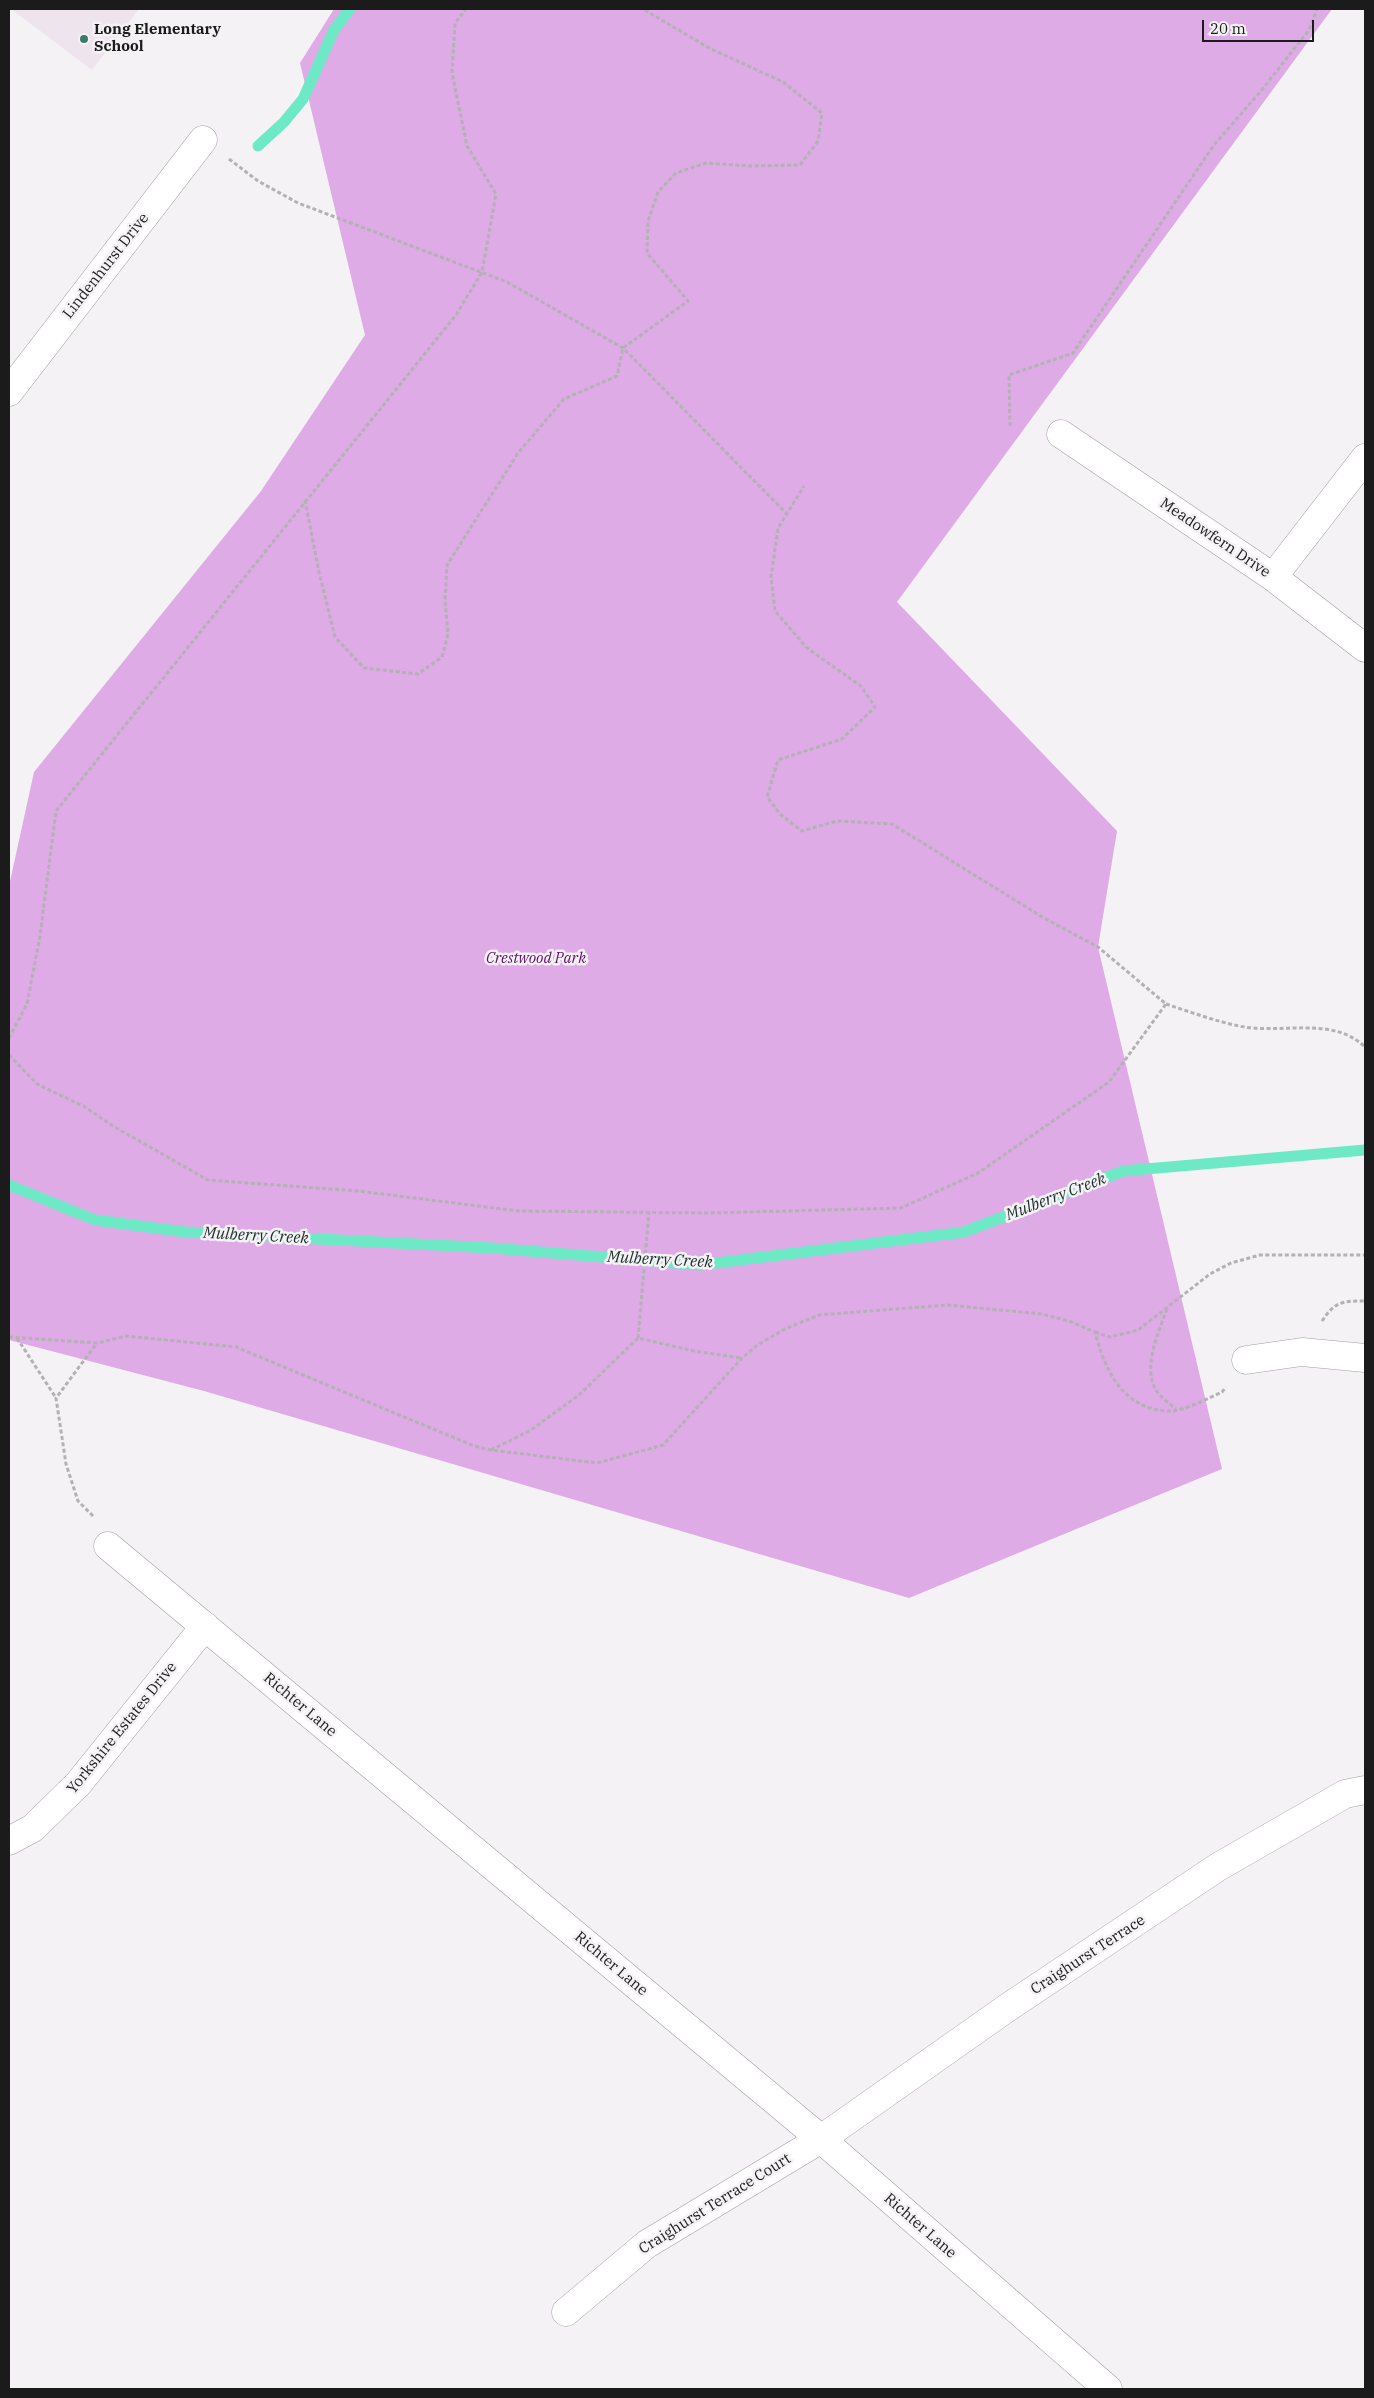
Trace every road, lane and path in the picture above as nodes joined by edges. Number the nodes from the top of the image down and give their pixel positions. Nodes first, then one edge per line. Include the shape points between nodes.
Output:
1 (466, 9) edge
2 (644, 9) edge
3 (1317, 9) edge
4 (203, 140) joint
5 (482, 272) junction
6 (623, 348) junction
7 (9, 392) edge
8 (1010, 426) dead end
9 (1061, 434) dead end
10 (1365, 458) edge
11 (804, 486) dead end
12 (305, 500) junction
13 (787, 514) junction
14 (1273, 577) junction
15 (1365, 648) edge
16 (1166, 1004) junction
17 (9, 1038) edge
18 (1365, 1048) edge
19 (9, 1055) edge
20 (649, 1212) junction
21 (1365, 1255) edge
22 (1167, 1309) junction
23 (1095, 1332) junction
24 (9, 1337) edge
25 (17, 1338) junction
26 (638, 1338) junction
27 (98, 1342) junction
28 (742, 1358) junction
29 (1365, 1358) edge
30 (1246, 1360) joint
31 (56, 1398) junction
32 (1176, 1409) junction
33 (491, 1450) junction
34 (108, 1546) joint
35 (205, 1626) junction
36 (1365, 1790) edge
37 (9, 1841) edge
38 (821, 2139) junction
39 (566, 2312) dead end
40 (1108, 2389) edge

1 - 5 path via 455,23 452,73 467,146 496,194
2 - 6 path via 709,48 783,82 822,113 818,142 800,166 706,163 676,173 658,192 648,221 647,253 688,301
3 - 8 path via 1309,30 1214,145 1072,352 1009,375
4 - 5 path via 258,181 298,203
4 - 7 street, Lindenhurst Drive
5 - 6 path via 507,282
5 - 12 path via 456,315
6 - 12 path via 617,376 564,400 512,460 447,565 445,601 448,634 442,657 418,674 364,668 335,636
6 - 13 path
9 - 14 street, Meadowfern Drive
10 - 14 street
11 - 13 path
12 - 17 path via 56,811 40,936 27,1004
13 - 16 path via 778,528 771,577 775,611 806,648 861,686 875,707 842,739 778,760 767,797 780,814 802,831 837,821 892,824 1044,918 1098,947
14 - 15 street, Meadowfern Drive
16 - 18 path via 1241,1027 1322,1029 1348,1035
16 - 20 path via 1109,1082 978,1173 901,1208
19 - 20 path via 37,1084 85,1107 208,1180 358,1191 519,1211
20 - 26 path
21 - 22 path via 1260,1255 1219,1268
22 - 23 path via 1138,1330 1110,1338
22 - 32 path via 1150,1372 1154,1388
23 - 28 path via 1042,1314 948,1305 819,1315 785,1329
23 - 32 path via 1098,1347 1115,1382 1126,1395 1141,1406 1169,1412
24 - 25 path
25 - 27 path
25 - 31 path
26 - 28 path via 694,1352
26 - 33 path via 579,1395 531,1430
27 - 31 path
27 - 33 path via 126,1336 236,1347 474,1446
28 - 33 path via 663,1445 597,1463
29 - 30 street via 1302,1352
30 - 32 path via 1222,1392
31 - 34 path via 66,1464 78,1501 111,1533
34 - 35 street, Richter Lane
35 - 37 street, Yorkshire Estates Drive via 78,1784 33,1828
35 - 38 street, Richter Lane
36 - 38 street, Craighurst Terrace via 1345,1794 1218,1867 1007,2008
38 - 39 street, Craighurst Terrace Court via 646,2244
38 - 40 street, Richter Lane

